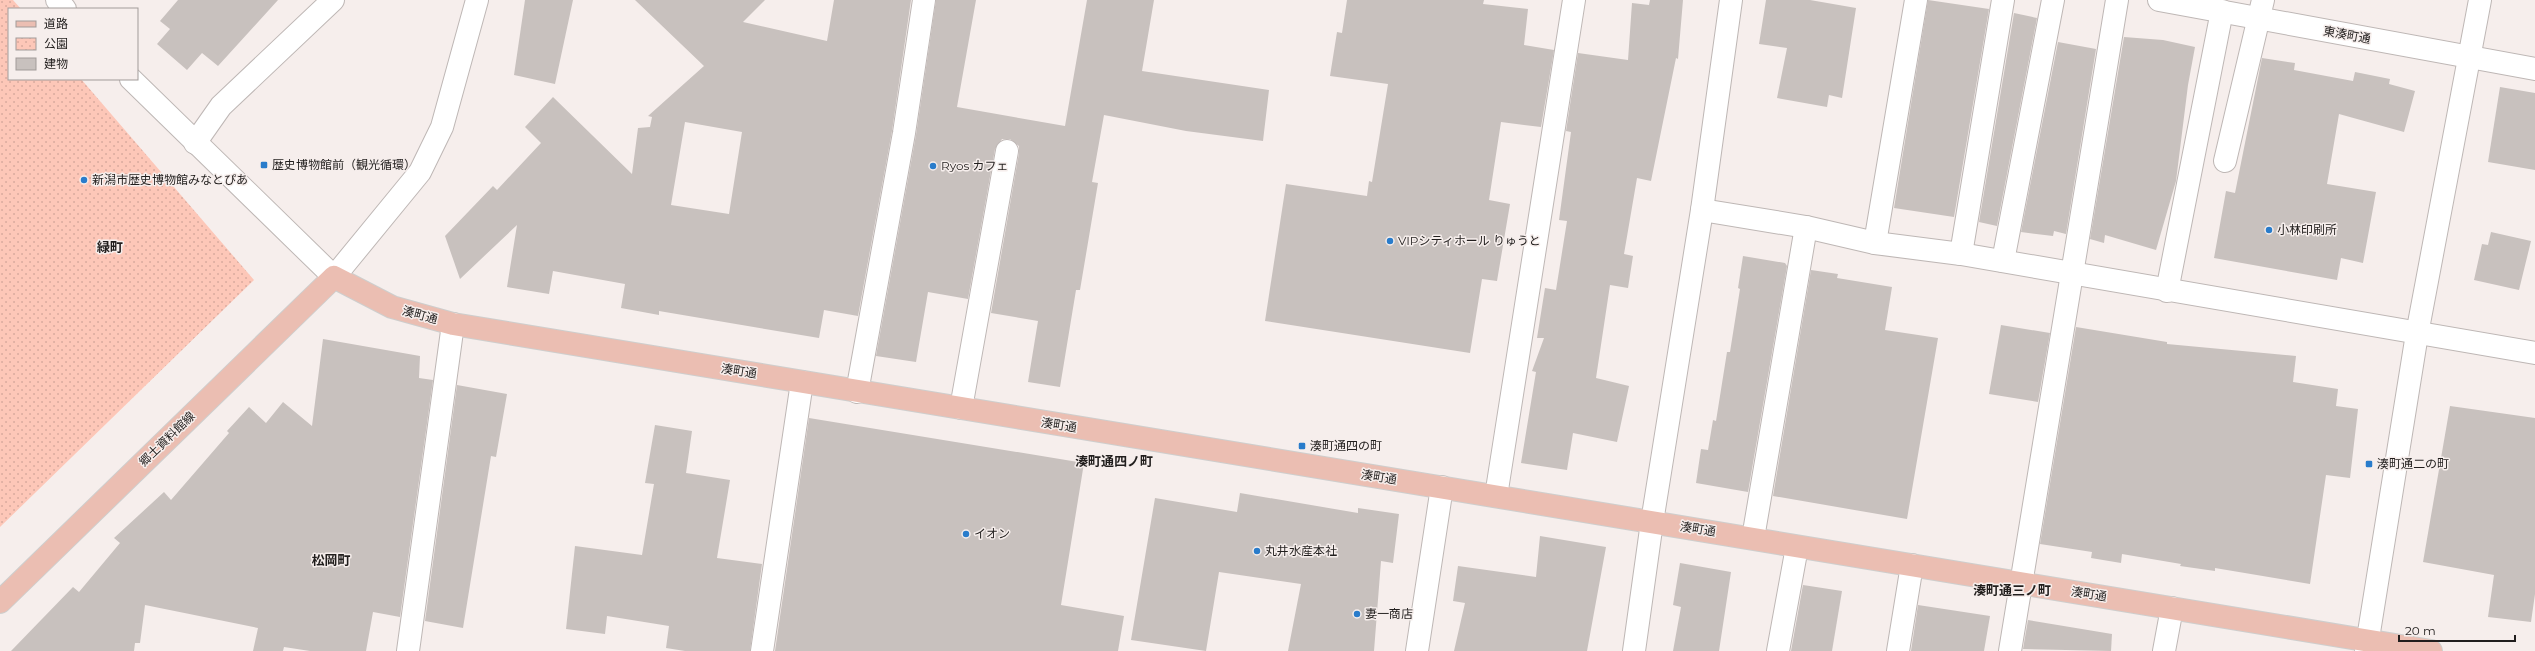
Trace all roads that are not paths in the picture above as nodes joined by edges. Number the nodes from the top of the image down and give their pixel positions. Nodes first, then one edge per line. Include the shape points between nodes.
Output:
1 (57, 0) edge
2 (333, 0) edge
3 (477, 0) edge
4 (924, 0) edge
5 (1574, 0) edge
6 (1730, 0) edge
7 (1916, 0) edge
8 (2003, 0) edge
9 (2053, 0) edge
10 (2117, 0) edge
11 (2159, 0) edge
12 (2480, 0) edge
13 (2210, 7) edge
14 (64, 8) edge
15 (2261, 10) edge
16 (2469, 57) junction
17 (2535, 69) edge
18 (132, 80) edge
19 (195, 143) junction
20 (1007, 151) dead end
21 (2225, 161) dead end
22 (1702, 210) junction
23 (1806, 227) junction
24 (1875, 242) junction
25 (1960, 254) junction
26 (2002, 261) junction
27 (2073, 274) junction
28 (334, 277) junction
29 (2167, 291) junction
30 (453, 324) junction
31 (2417, 334) junction
32 (2535, 353) edge
33 (802, 382) junction
34 (857, 392) junction
35 (961, 408) junction
36 (1442, 487) junction
37 (1496, 496) junction
38 (1652, 522) junction
39 (1752, 538) junction
40 (1797, 547) junction
41 (1912, 565) junction
42 (2022, 583) junction
43 (0, 602) edge
44 (2172, 608) junction
45 (2367, 646) edge
46 (408, 651) edge
47 (762, 651) edge
48 (1417, 651) edge
49 (1634, 651) edge
50 (1778, 651) edge
51 (1898, 651) edge
52 (2010, 651) edge
53 (2164, 651) edge
54 (2431, 651) edge

1 - 14 street
2 - 19 street via 221,106
3 - 28 street via 442,127 420,172
4 - 34 street via 904,133
5 - 37 street
6 - 22 street
7 - 24 street
8 - 25 street
9 - 26 street
10 - 27 street
11 - 13 street, 東湊町通
12 - 16 street
13 - 15 street, 東湊町通
13 - 29 street
15 - 16 street, 東湊町通
15 - 21 street
16 - 17 street, 東湊町通
16 - 31 street
18 - 19 street
19 - 28 street
20 - 35 street
22 - 23 street
22 - 38 street
23 - 24 street
23 - 39 street
24 - 25 street
25 - 26 street
26 - 27 street
27 - 29 street
27 - 42 street
28 - 30 main road, 湊町通 via 392,307
28 - 43 main road, 郷土資料館線
29 - 31 street
30 - 33 main road, 湊町通
30 - 46 street
31 - 32 street
31 - 45 street
33 - 34 main road, 湊町通
33 - 47 street
34 - 35 main road, 湊町通
35 - 36 main road, 湊町通
36 - 37 main road, 湊町通
36 - 48 street
37 - 38 main road, 湊町通
38 - 39 main road, 湊町通
38 - 49 street
39 - 40 main road, 湊町通
40 - 41 main road, 湊町通
40 - 50 street
41 - 42 main road, 湊町通
41 - 51 street
42 - 44 main road, 湊町通
42 - 52 street
44 - 45 main road, 湊町通
44 - 53 street
45 - 54 main road, 湊町通

